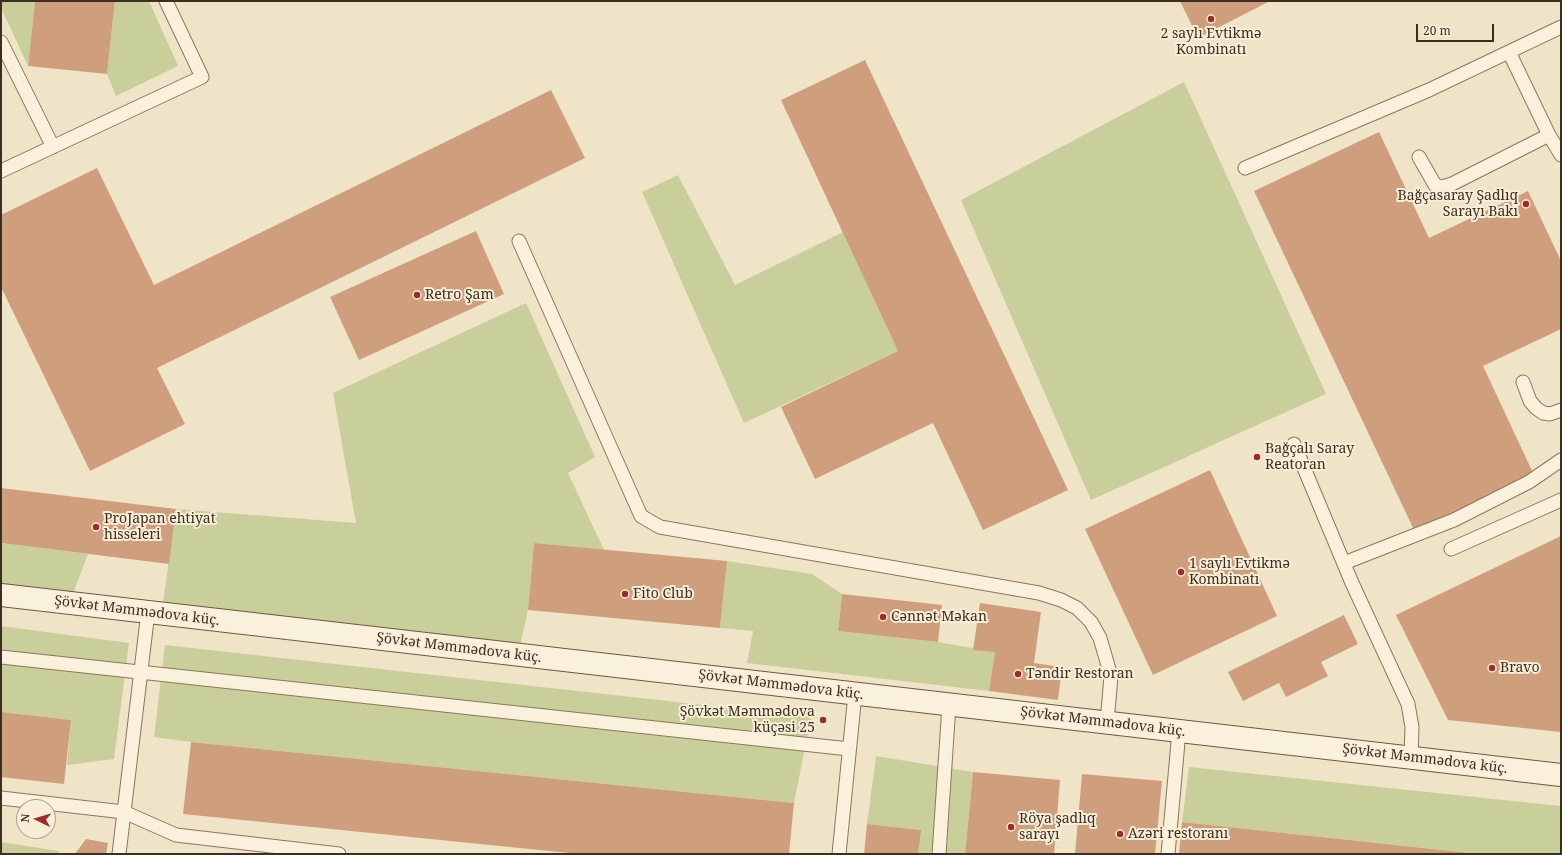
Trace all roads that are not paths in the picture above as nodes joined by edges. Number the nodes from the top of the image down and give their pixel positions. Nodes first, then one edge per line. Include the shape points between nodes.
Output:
1 (166, 1) edge
2 (1561, 27) edge
3 (1, 42) edge
4 (1508, 52) junction
5 (1549, 135) junction
6 (53, 147) junction
7 (1561, 155) edge
8 (1419, 157) dead end
9 (1245, 168) dead end
10 (1, 171) edge
11 (519, 241) dead end
12 (1523, 382) dead end
13 (1561, 410) edge
14 (1294, 444) dead end
15 (1561, 460) edge
16 (1561, 500) edge
17 (1451, 549) dead end
18 (1344, 563) junction
19 (1, 595) edge
20 (148, 612) junction
21 (1, 657) edge
22 (141, 672) junction
23 (855, 694) junction
24 (949, 705) junction
25 (1107, 723) junction
26 (1179, 731) junction
27 (849, 749) junction
28 (1412, 758) junction
29 (1561, 775) edge
30 (1, 798) edge
31 (124, 812) junction
32 (119, 854) edge
33 (339, 854) edge
34 (839, 854) edge
35 (938, 854) edge
36 (1168, 854) edge

1 - 6 lane via 202,77
2 - 4 lane
3 - 6 lane
4 - 5 lane
4 - 9 lane via 1429,90
5 - 7 lane
5 - 8 lane via 1442,187 1435,185
6 - 10 lane
11 - 25 lane via 641,516 660,527 1039,593 1061,600 1077,608 1091,622 1100,638 1110,676
12 - 13 lane via 1530,401 1536,408 1550,414
14 - 18 lane
15 - 18 lane via 1529,482 1454,520
16 - 17 lane
18 - 28 lane via 1408,704 1412,727
19 - 20 main road, Şövkət Məmmədova küç.
20 - 22 lane
20 - 23 main road, Şövkət Məmmədova küç.
21 - 22 lane
22 - 27 lane
22 - 31 lane
23 - 24 main road, Şövkət Məmmədova küç.
23 - 27 lane
24 - 25 main road, Şövkət Məmmədova küç.
24 - 35 lane
25 - 26 main road, Şövkət Məmmədova küç.
26 - 28 main road, Şövkət Məmmədova küç.
26 - 36 lane
27 - 34 lane
28 - 29 main road, Şövkət Məmmədova küç.
30 - 31 lane
31 - 32 lane
31 - 33 lane via 176,835

